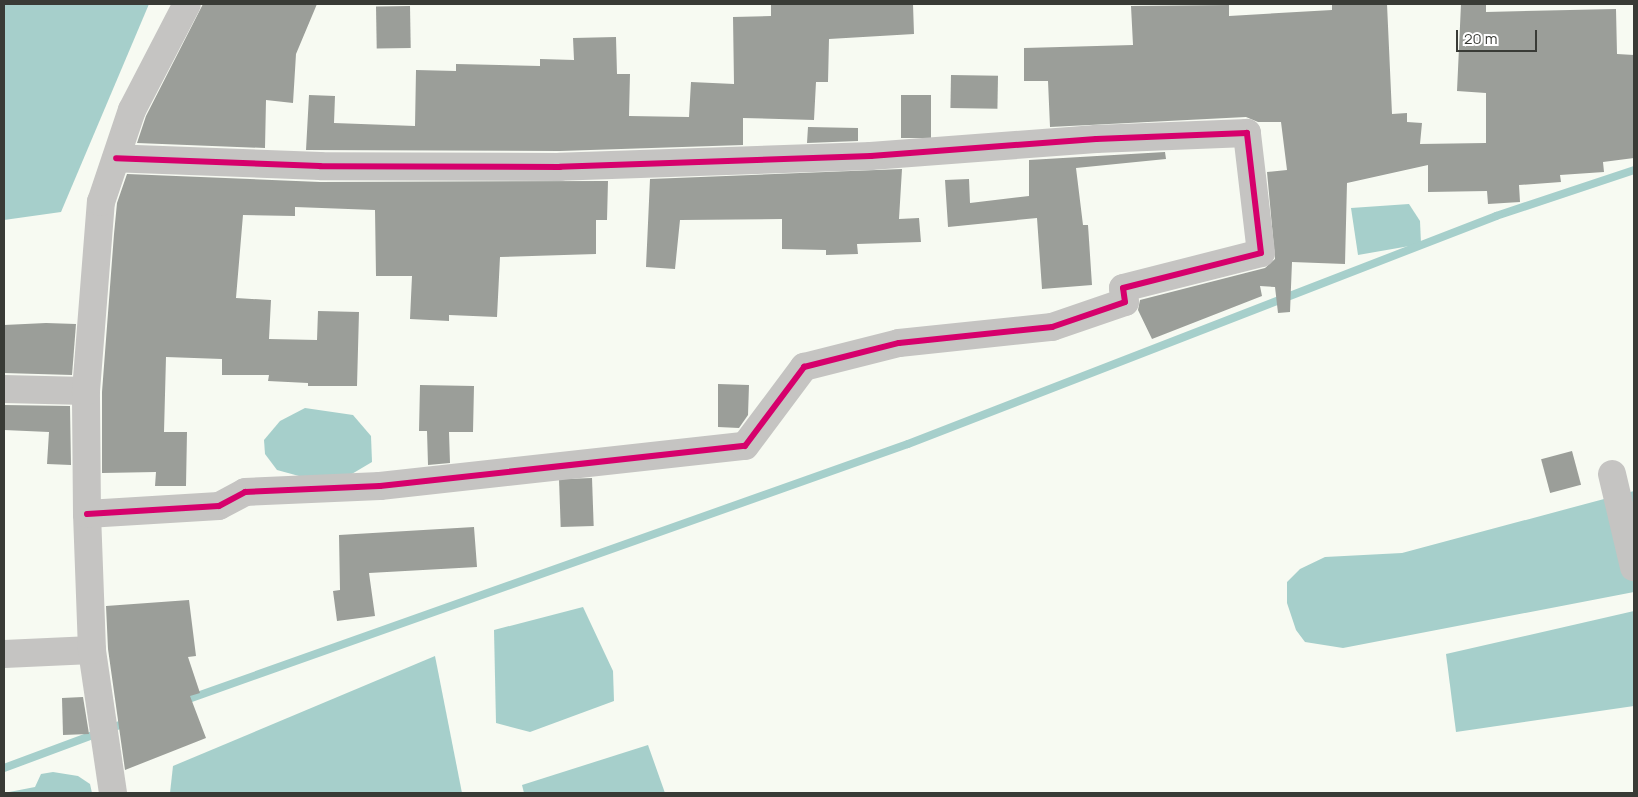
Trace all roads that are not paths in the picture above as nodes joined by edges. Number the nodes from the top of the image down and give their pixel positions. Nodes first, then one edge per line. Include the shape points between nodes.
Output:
1 (188, 4) edge
2 (116, 158) junction
3 (4, 388) edge
4 (86, 391) junction
5 (1612, 474) dead end
6 (87, 514) junction
7 (1634, 567) edge
8 (92, 650) junction
9 (4, 654) edge
10 (113, 793) edge

1 - 2 street via 132,110
2 - 4 street via 102,202
2 - 6 street via 320,166 560,167 871,156 1096,139 1247,133 1261,253 1123,288 1125,302 1052,327 899,343 804,367 745,446 380,486 245,492 219,506
3 - 4 street
4 - 6 street
5 - 7 street
6 - 8 street
8 - 9 street
8 - 10 street

